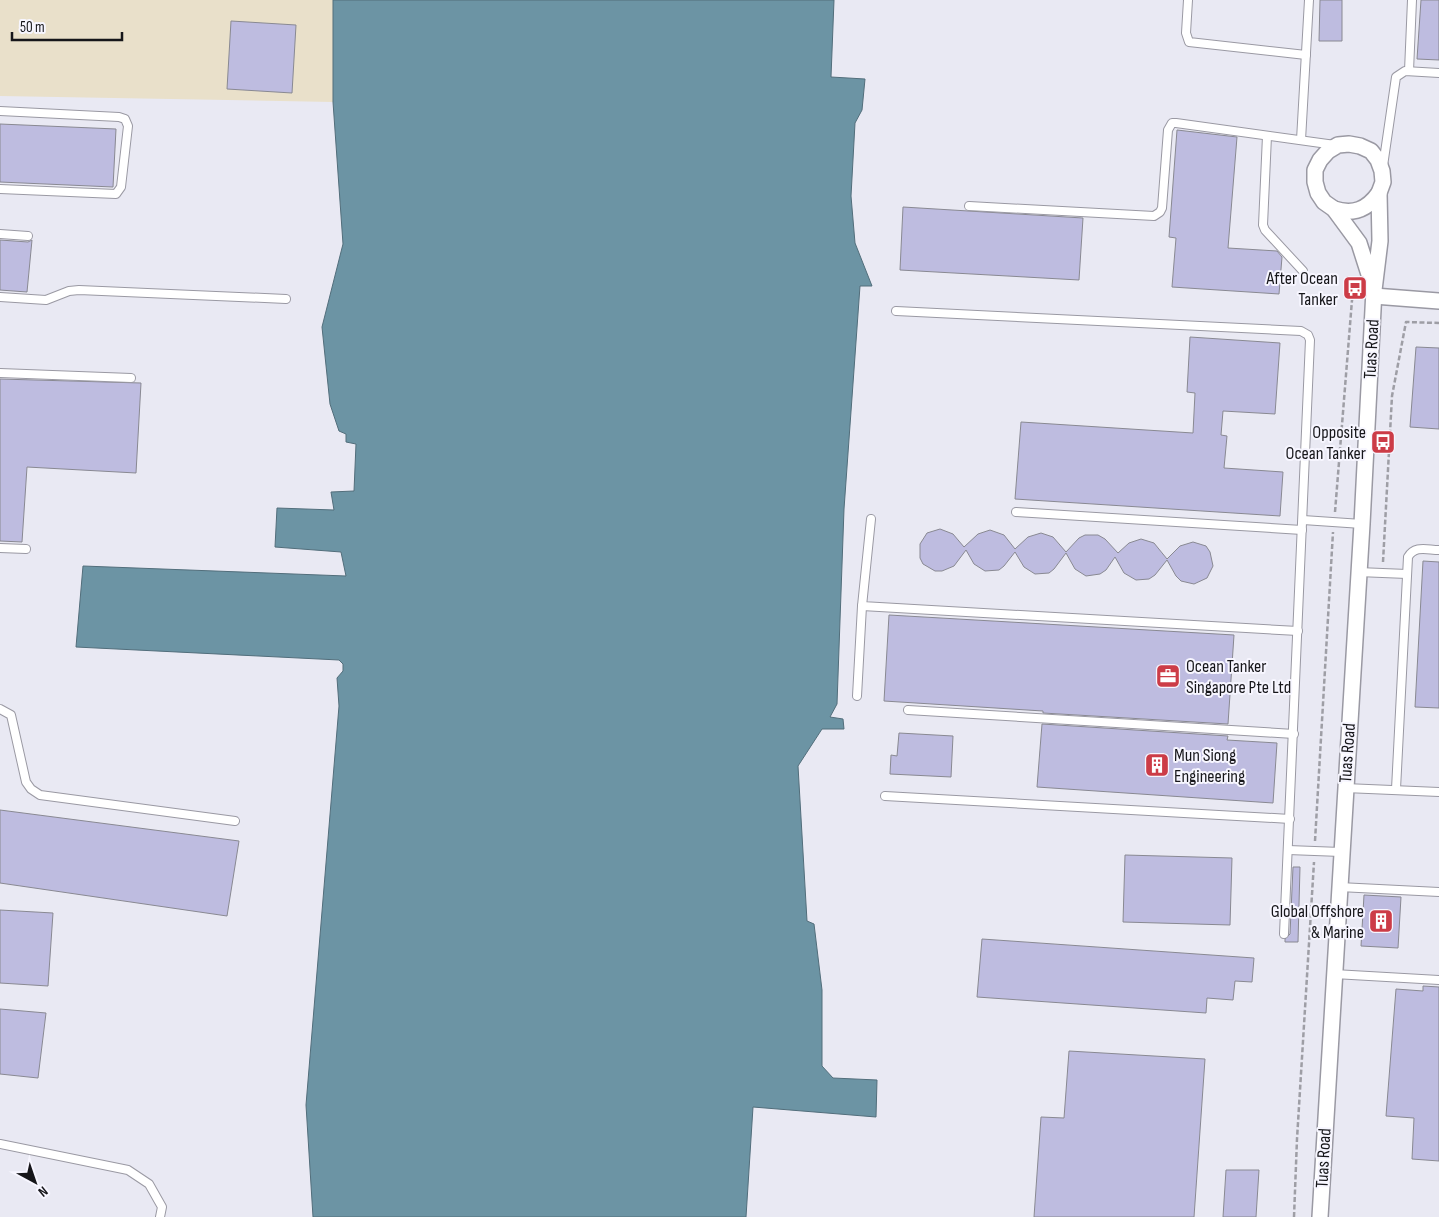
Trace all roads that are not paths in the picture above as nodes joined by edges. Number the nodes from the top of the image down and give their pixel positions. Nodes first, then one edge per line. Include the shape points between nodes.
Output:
1 (1188, 0) edge
2 (1309, 0) edge
3 (1412, 0) edge
4 (1306, 55) junction
5 (1409, 71) junction
6 (1439, 73) edge
7 (0, 111) edge
8 (1267, 136) junction
9 (1301, 140) junction
10 (1338, 145) junction
11 (1382, 171) junction
12 (0, 189) edge
13 (1379, 193) junction
14 (969, 206) dead end
15 (1334, 209) junction
16 (0, 234) edge
17 (28, 236) dead end
18 (1303, 271) dead end
19 (1373, 290) junction
20 (0, 297) edge
21 (286, 299) dead end
22 (1439, 301) edge
23 (896, 311) dead end
24 (0, 373) edge
25 (131, 378) dead end
26 (1016, 512) dead end
27 (871, 519) dead end
28 (1303, 520) junction
29 (1362, 524) junction
30 (1302, 530) junction
31 (0, 548) edge
32 (26, 549) dead end
33 (1439, 550) edge
34 (1358, 572) junction
35 (1407, 574) junction
36 (862, 606) junction
37 (1298, 631) junction
38 (857, 696) dead end
39 (0, 708) edge
40 (908, 710) dead end
41 (1294, 734) junction
42 (1345, 788) junction
43 (1396, 789) junction
44 (1439, 792) edge
45 (884, 796) dead end
46 (1290, 819) junction
47 (235, 821) dead end
48 (1288, 850) junction
49 (1341, 852) junction
50 (1339, 887) junction
51 (1439, 892) edge
52 (1284, 934) dead end
53 (1334, 974) junction
54 (1439, 980) edge
55 (0, 1144) edge
56 (160, 1217) edge
57 (1320, 1217) edge

1 - 4 lane via 1186,33 1189,42
2 - 4 lane
3 - 5 lane
4 - 9 lane
5 - 6 lane
5 - 11 lane via 1396,78
7 - 12 lane via 119,117 125,119 128,126 122,188 116,194
8 - 9 lane
8 - 14 lane via 1172,124 1168,130 1162,208 1154,216
8 - 18 lane via 1263,225
9 - 10 lane
10 - 11 street via 1355,145 1370,151
10 - 15 street, Tuas Road via 1320,160 1314,182 1324,202
11 - 13 street, Tuas Road
13 - 15 street via 1373,202 1360,210 1344,212
13 - 19 street, Tuas Road via 1380,241
15 - 19 street, Tuas Road via 1359,243
16 - 17 lane
19 - 22 street
19 - 29 street, Tuas Road
20 - 21 lane via 46,300 79,290
23 - 28 lane via 1305,333 1310,340
24 - 25 lane
26 - 30 lane
27 - 36 lane
28 - 29 lane
28 - 30 lane
29 - 34 street, Tuas Road
30 - 37 lane
31 - 32 lane
33 - 35 lane via 1413,550 1408,557
34 - 35 lane
34 - 42 street, Tuas Road
35 - 43 lane
36 - 37 lane
36 - 38 lane
37 - 41 lane
39 - 47 lane via 11,716 26,782 40,795
40 - 41 lane
41 - 46 lane
42 - 43 lane
42 - 49 street, Tuas Road
43 - 44 lane
45 - 46 lane
46 - 48 lane
48 - 49 lane
48 - 52 lane
49 - 50 street, Tuas Road
50 - 51 lane
50 - 53 street, Tuas Road
53 - 54 lane
53 - 57 street, Tuas Road
55 - 56 lane via 128,1170 149,1184 162,1207

